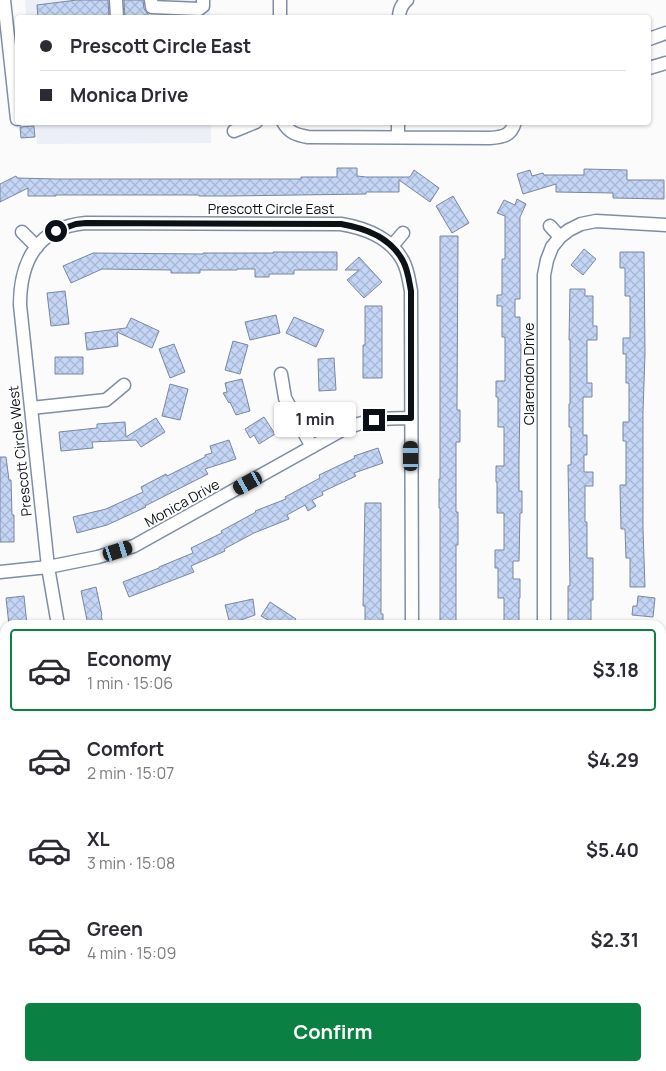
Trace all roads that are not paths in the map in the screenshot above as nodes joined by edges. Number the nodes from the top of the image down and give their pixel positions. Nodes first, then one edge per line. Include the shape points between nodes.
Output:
1 (4, 0) edge
2 (116, 0) edge
3 (203, 0) edge
4 (280, 0) edge
5 (152, 8) edge
6 (118, 15) edge
7 (280, 15) edge
8 (666, 33) edge
9 (651, 38) edge
10 (666, 63) edge
11 (651, 67) edge
12 (6, 76) edge
13 (15, 111) edge
14 (249, 125) edge
15 (284, 125) edge
16 (398, 125) edge
17 (513, 125) edge
18 (234, 131) dead end
19 (398, 137) junction
20 (666, 225) edge
21 (550, 226) dead end
22 (22, 232) dead end
23 (403, 233) dead end
24 (560, 237) junction
25 (392, 246) junction
26 (37, 247) junction
27 (281, 374) dead end
28 (124, 385) dead end
29 (31, 408) junction
30 (411, 418) junction
31 (312, 447) junction
32 (48, 567) junction
33 (0, 572) edge
34 (57, 620) edge
35 (412, 620) edge
36 (544, 620) edge

1 - 12 street
2 - 6 street
3 - 5 street via 199,9
4 - 7 street
8 - 9 street
10 - 11 street
12 - 13 street
14 - 18 street
15 - 19 street via 293,133 308,137
16 - 19 street
17 - 19 street via 508,134 500,137
20 - 24 street, Clarendon Drive via 596,221 581,224
21 - 24 street
22 - 26 street
23 - 25 street
24 - 36 street, Clarendon Drive via 552,247 544,275
25 - 26 street, Prescott Circle East via 377,235 341,224 86,223 56,231
25 - 30 street, Prescott Circle East via 403,260 411,291
26 - 29 street, Prescott Circle West via 24,268 20,291
27 - 31 street via 285,398
28 - 29 street via 106,400
29 - 32 street, Prescott Circle West
30 - 31 street, Monica Drive via 360,423
30 - 35 street, Prescott Circle East
31 - 32 street, Monica Drive via 134,546
32 - 33 street, Monica Drive
32 - 34 street, Prescott Circle West

